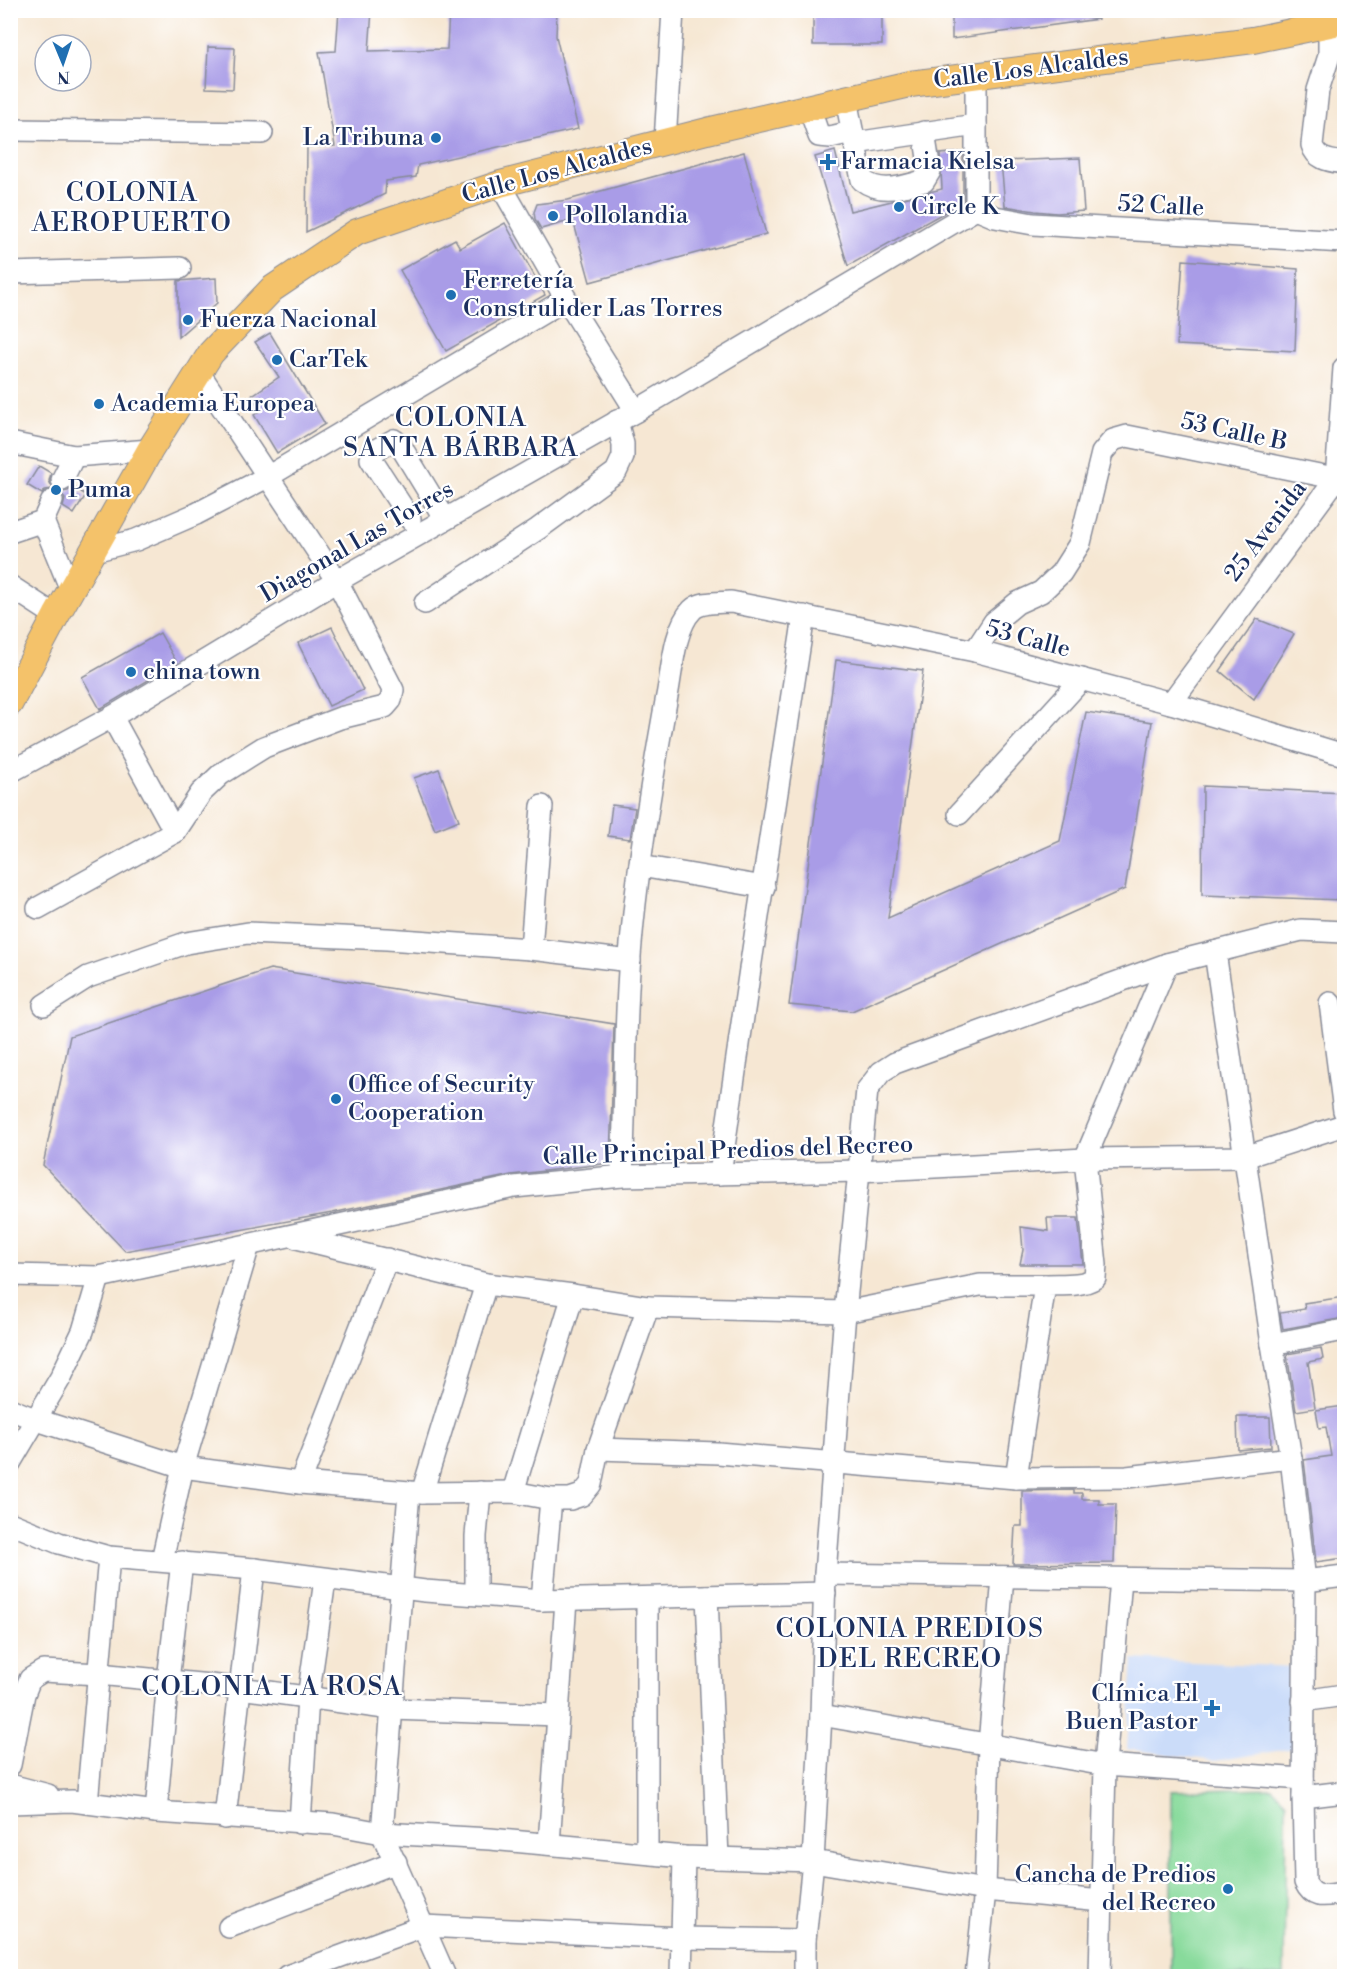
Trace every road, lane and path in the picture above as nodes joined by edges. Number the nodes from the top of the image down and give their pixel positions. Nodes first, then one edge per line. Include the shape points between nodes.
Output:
1 (673, 10) edge
2 (1340, 25) edge
3 (976, 76) junction
4 (846, 99) junction
5 (809, 107) junction
6 (976, 125) junction
7 (10, 130) edge
8 (924, 132) junction
9 (262, 134) dead end
10 (853, 138) junction
11 (665, 142) junction
12 (1344, 163) edge
13 (500, 184) junction
14 (976, 209) junction
15 (1344, 242) edge
16 (180, 268) dead end
17 (10, 273) edge
18 (566, 299) junction
19 (1344, 368) edge
20 (198, 371) junction
21 (636, 411) junction
22 (617, 421) junction
23 (10, 443) edge
24 (150, 450) junction
25 (74, 456) junction
26 (269, 476) junction
27 (62, 480) dead end
28 (1340, 480) edge
29 (52, 501) dead end
30 (410, 519) dead end
31 (445, 519) junction
32 (43, 521) junction
33 (10, 532) edge
34 (94, 551) junction
35 (337, 581) junction
36 (10, 586) edge
37 (71, 590) junction
38 (426, 603) dead end
39 (56, 616) junction
40 (804, 616) junction
41 (975, 651) junction
42 (1082, 679) junction
43 (10, 703) edge
44 (1171, 703) junction
45 (112, 717) junction
46 (1344, 755) edge
47 (10, 772) edge
48 (542, 806) dead end
49 (959, 814) dead end
50 (175, 832) junction
51 (640, 866) junction
52 (764, 887) junction
53 (38, 908) dead end
54 (1344, 932) edge
55 (531, 949) junction
56 (1215, 952) junction
57 (630, 961) junction
58 (1167, 964) junction
59 (1330, 1003) dead end
60 (44, 1005) dead end
61 (1344, 1112) edge
62 (1344, 1125) edge
63 (1245, 1157) junction
64 (1085, 1159) junction
65 (859, 1171) junction
66 (720, 1174) junction
67 (622, 1176) junction
68 (291, 1236) junction
69 (249, 1245) junction
70 (387, 1259) junction
71 (10, 1275) edge
72 (99, 1277) junction
73 (486, 1284) junction
74 (1045, 1285) junction
75 (573, 1295) junction
76 (648, 1307) junction
77 (845, 1312) junction
78 (1344, 1330) edge
79 (1272, 1344) junction
80 (10, 1409) edge
81 (37, 1420) junction
82 (598, 1449) junction
83 (1291, 1458) junction
84 (835, 1462) junction
85 (10, 1463) edge
86 (183, 1467) junction
87 (1016, 1478) junction
88 (300, 1483) junction
89 (416, 1492) junction
90 (480, 1492) junction
91 (513, 1492) junction
92 (551, 1499) junction
93 (10, 1523) edge
94 (109, 1557) junction
95 (172, 1561) junction
96 (254, 1569) junction
97 (1344, 1576) edge
98 (1003, 1577) junction
99 (1121, 1579) junction
100 (326, 1580) junction
101 (1305, 1581) junction
102 (825, 1584) junction
103 (403, 1588) junction
104 (476, 1594) junction
105 (707, 1596) junction
106 (646, 1598) junction
107 (542, 1600) junction
108 (566, 1600) junction
109 (99, 1674) junction
110 (168, 1680) junction
111 (240, 1688) junction
112 (1344, 1695) edge
113 (308, 1698) junction
114 (1303, 1701) junction
115 (392, 1710) junction
116 (558, 1715) junction
117 (821, 1715) junction
118 (989, 1745) junction
119 (10, 1765) edge
120 (1105, 1765) junction
121 (10, 1785) edge
122 (1303, 1788) junction
123 (1344, 1792) edge
124 (79, 1802) junction
125 (10, 1803) edge
126 (156, 1812) junction
127 (225, 1818) junction
128 (300, 1824) junction
129 (382, 1833) junction
130 (549, 1844) junction
131 (647, 1853) junction
132 (684, 1857) junction
133 (718, 1858) junction
134 (813, 1861) junction
135 (396, 1862) junction
136 (985, 1890) junction
137 (1344, 1893) edge
138 (1102, 1901) junction
139 (229, 1926) dead end
140 (423, 1926) junction
141 (682, 1938) junction
142 (805, 1940) junction
143 (287, 1977) edge
144 (445, 1977) edge
145 (681, 1977) edge
146 (805, 1977) edge
147 (976, 1977) edge
148 (1100, 1977) edge

1 - 11 street
2 - 3 main road, Calle Los Alcaldes
2 - 12 street via 1318,90 1312,145 1319,157
3 - 4 main road, Calle Los Alcaldes via 910,84
3 - 6 street
4 - 5 main road, Calle Los Alcaldes
4 - 10 street
5 - 10 street via 819,136
5 - 11 main road, Calle Los Alcaldes
6 - 8 street
6 - 14 street
7 - 9 street
8 - 10 street
8 - 10 street via 930,171 924,181 883,190 862,180
11 - 13 main road, Calle Los Alcaldes
13 - 18 street
13 - 20 main road, Calle Los Alcaldes via 357,232 272,289
14 - 15 street, 52 Calle via 1034,224
14 - 21 street, Diagonal Las Torres
16 - 17 street
18 - 21 street
18 - 26 street
19 - 28 street, 25 Avenida
20 - 24 main road, Calle Los Alcaldes
20 - 26 street
21 - 22 street, Diagonal Las Torres
22 - 31 street, Diagonal Las Torres
22 - 38 street via 623,457 615,472
23 - 25 street
24 - 25 street
24 - 34 main road, Calle Los Alcaldes
25 - 27 street
26 - 34 street via 136,540
26 - 35 street
28 - 41 street, 53 Calle B via 1127,436 1113,440 1102,453 1080,543 1061,573 1041,592 1017,603 994,622
28 - 44 street, 25 Avenida
29 - 32 street
30 - 31 street via 371,459 374,451 394,440
31 - 35 street, Diagonal Las Torres
32 - 33 street
32 - 37 street
34 - 37 main road, Calle Los Alcaldes
35 - 45 street, Diagonal Las Torres
35 - 50 street via 393,690 392,700 385,707 340,718 264,747 221,774 201,793
36 - 39 street
37 - 39 main road, Calle Los Alcaldes
39 - 43 main road, Calle Los Alcaldes
40 - 41 street, 53 Calle
40 - 51 street, 53 Calle via 731,602 709,603 693,608 681,625
40 - 52 street
41 - 42 street, 53 Calle
42 - 44 street, 53 Calle
42 - 49 street
44 - 46 street, 53 Calle
45 - 47 street, Diagonal Las Torres
45 - 50 street
48 - 55 street
50 - 53 street
51 - 52 street
51 - 57 street
52 - 66 street
54 - 56 street via 1301,930
55 - 57 street
55 - 60 street via 248,933 186,944 88,977
56 - 58 street
56 - 63 street
57 - 67 street
58 - 64 street
58 - 65 street via 895,1063 881,1072 867,1090
59 - 61 street
62 - 63 street, Calle Principal Predios del Recreo
63 - 64 street, Calle Principal Predios del Recreo
63 - 79 street
64 - 65 street, Calle Principal Predios del Recreo
64 - 74 street via 1095,1278 1079,1284
65 - 66 street, Calle Principal Predios del Recreo
65 - 77 street
66 - 67 street, Calle Principal Predios del Recreo
67 - 68 street, Calle Principal Predios del Recreo via 514,1187
68 - 69 street, Calle Principal Predios del Recreo
68 - 70 street
69 - 72 street, Calle Principal Predios del Recreo
69 - 86 street
70 - 73 street
70 - 88 street
71 - 72 street, Calle Principal Predios del Recreo
72 - 81 street via 83,1331
73 - 75 street
73 - 89 street
74 - 77 street via 980,1285
74 - 87 street
75 - 76 street
75 - 91 street
76 - 77 street
76 - 82 street
77 - 84 street
78 - 79 street
79 - 83 street
80 - 81 street
81 - 85 street
81 - 86 street
82 - 84 street
82 - 92 street via 591,1484 582,1495
83 - 87 street via 1127,1477
83 - 101 street
84 - 87 street
84 - 102 street
86 - 88 street
86 - 95 street
88 - 89 street
89 - 90 street
89 - 103 street
90 - 91 street
90 - 104 street
91 - 92 street
92 - 107 street
93 - 94 street
94 - 95 street
94 - 109 street
95 - 96 street
95 - 110 street
96 - 100 street
96 - 111 street
97 - 101 street
98 - 99 street
98 - 102 street
98 - 118 street
99 - 101 street
99 - 120 street
100 - 103 street
100 - 113 street
101 - 114 street
102 - 105 street
102 - 117 street
103 - 104 street
103 - 115 street
104 - 107 street
105 - 106 street
105 - 133 street
106 - 108 street
106 - 131 street
107 - 108 street
108 - 116 street
109 - 110 street
109 - 119 street via 43,1671 30,1679
109 - 124 street
110 - 111 street
110 - 126 street
111 - 113 street
111 - 127 street
112 - 114 street
113 - 115 street
113 - 128 street
114 - 122 street
115 - 116 street
115 - 129 street
116 - 130 street
117 - 118 street
117 - 134 street
118 - 120 street
118 - 136 street
120 - 122 street
120 - 138 street
121 - 124 street
122 - 123 street
122 - 137 street via 1305,1882 1309,1892 1318,1896
124 - 125 street
124 - 126 street
126 - 127 street
127 - 128 street
128 - 129 street via 333,1824
129 - 130 street
129 - 135 street
130 - 131 street
131 - 132 street
132 - 133 street
132 - 141 street
133 - 134 street
134 - 136 street
134 - 142 street
135 - 139 street
135 - 140 street
136 - 138 street
136 - 147 street
138 - 148 street
140 - 141 street
140 - 143 street
140 - 144 street
141 - 142 street
141 - 145 street
142 - 146 street

